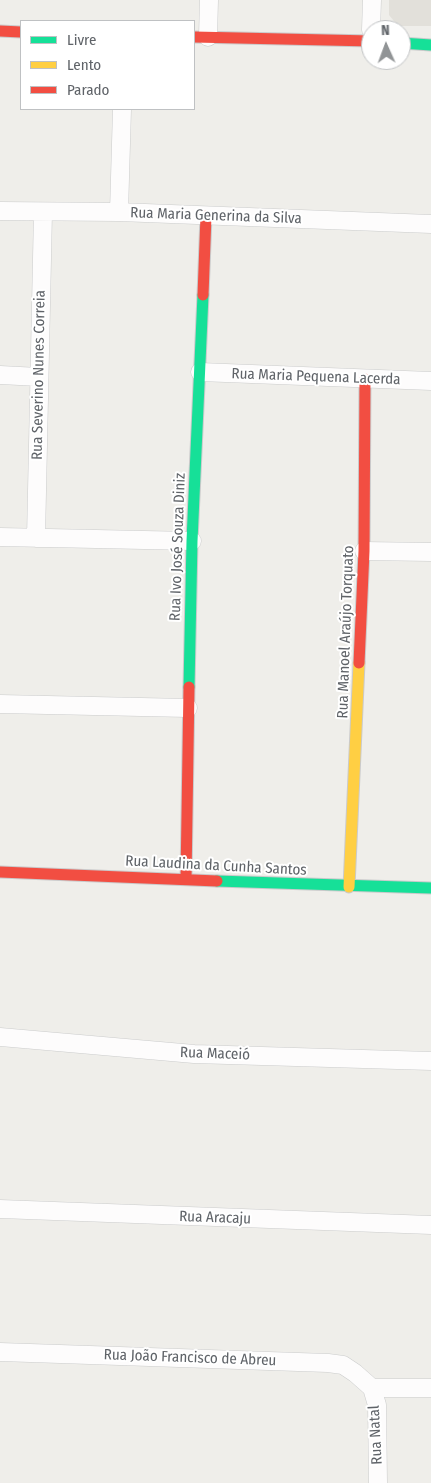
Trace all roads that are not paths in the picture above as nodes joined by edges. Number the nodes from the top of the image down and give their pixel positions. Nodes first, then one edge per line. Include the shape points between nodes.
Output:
1 (209, 0) edge
2 (372, 0) edge
3 (371, 20) edge
4 (0, 31) edge
5 (20, 32) edge
6 (201, 37) edge
7 (361, 41) edge
8 (411, 44) edge
9 (431, 45) edge
10 (122, 110) edge
11 (0, 211) edge
12 (43, 212) junction
13 (119, 212) junction
14 (206, 216) junction
15 (431, 224) edge
16 (200, 372) junction
17 (0, 375) edge
18 (39, 377) junction
19 (365, 379) junction
20 (431, 381) edge
21 (0, 537) edge
22 (36, 538) junction
23 (192, 541) junction
24 (364, 551) junction
25 (431, 552) edge
26 (0, 704) edge
27 (188, 708) junction
28 (0, 872) edge
29 (186, 879) junction
30 (349, 887) junction
31 (431, 888) edge
32 (0, 1038) edge
33 (431, 1061) edge
34 (0, 1209) edge
35 (431, 1225) edge
36 (0, 1352) edge
37 (372, 1388) junction
38 (431, 1388) edge
39 (378, 1483) edge

1 - 6 street
2 - 3 street
4 - 5 street
6 - 7 street
8 - 9 street
10 - 13 street
11 - 12 street, Rua Maria Generina da Silva
12 - 13 street, Rua Maria Generina da Silva
12 - 18 street, Rua Severino Nunes Correia
13 - 14 street, Rua Maria Generina da Silva
14 - 15 street, Rua Maria Generina da Silva
14 - 16 street, Rua Ivo José Souza Diniz
16 - 19 street, Rua Maria Pequena Lacerda
16 - 23 street, Rua Ivo José Souza Diniz
17 - 18 street
18 - 22 street, Rua Severino Nunes Correia
19 - 20 street, Rua Maria Pequena Lacerda
19 - 24 street, Rua Manoel Araújo Torquato
21 - 22 street
22 - 23 street
23 - 27 street, Rua Ivo José Souza Diniz
24 - 25 street
24 - 30 street, Rua Manoel Araújo Torquato
26 - 27 street
27 - 29 street, Rua Ivo José Souza Diniz
28 - 29 street, Rua Laudina da Cunha Santos
29 - 30 street, Rua Laudina da Cunha Santos
30 - 31 street, Rua Laudina da Cunha Santos
32 - 33 street, Rua Maceió via 194,1054
34 - 35 street, Rua Aracaju
36 - 37 street, Rua João Francisco de Abreu via 328,1363 343,1365
37 - 38 street
37 - 39 street, Rua Natal via 376,1405

